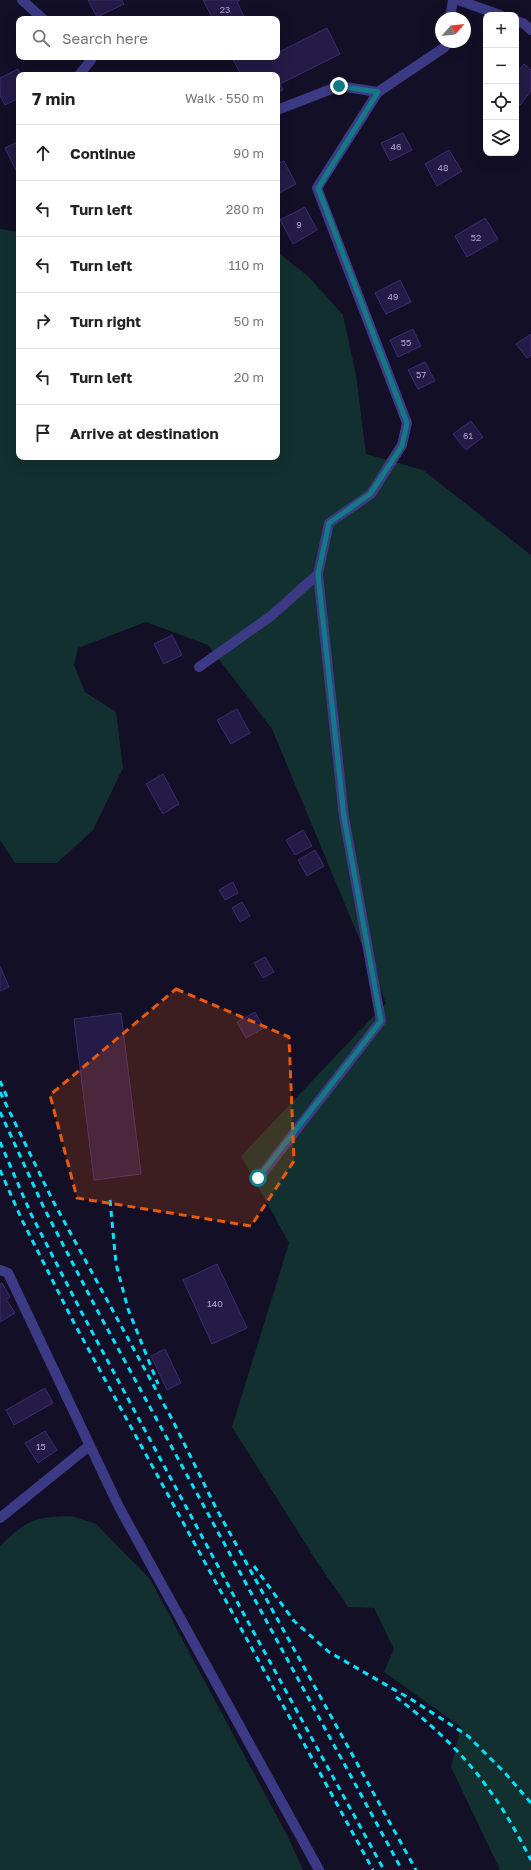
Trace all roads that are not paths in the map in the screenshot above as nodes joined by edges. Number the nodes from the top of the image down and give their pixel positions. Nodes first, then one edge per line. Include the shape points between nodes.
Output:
1 (22, 0) edge
2 (453, 0) edge
3 (458, 0) edge
4 (451, 12) edge
5 (492, 12) edge
6 (40, 16) edge
7 (519, 22) edge
8 (531, 30) edge
9 (444, 48) edge
10 (91, 60) edge
11 (81, 72) edge
12 (378, 92) junction
13 (280, 109) edge
14 (318, 574) junction
15 (199, 667) dead end
16 (258, 1178) dead end
17 (0, 1270) edge
18 (89, 1446) junction
19 (0, 1518) edge
20 (319, 1870) edge

1 - 6 street
2 - 4 street
3 - 5 street
7 - 8 street
9 - 12 street
10 - 11 street
12 - 13 street via 339,86
12 - 14 street via 318,188 407,423 402,446 370,494 329,523
14 - 15 street via 271,616
14 - 16 street via 344,817 381,1021
17 - 18 street via 8,1272
18 - 19 street
18 - 20 street via 119,1507

